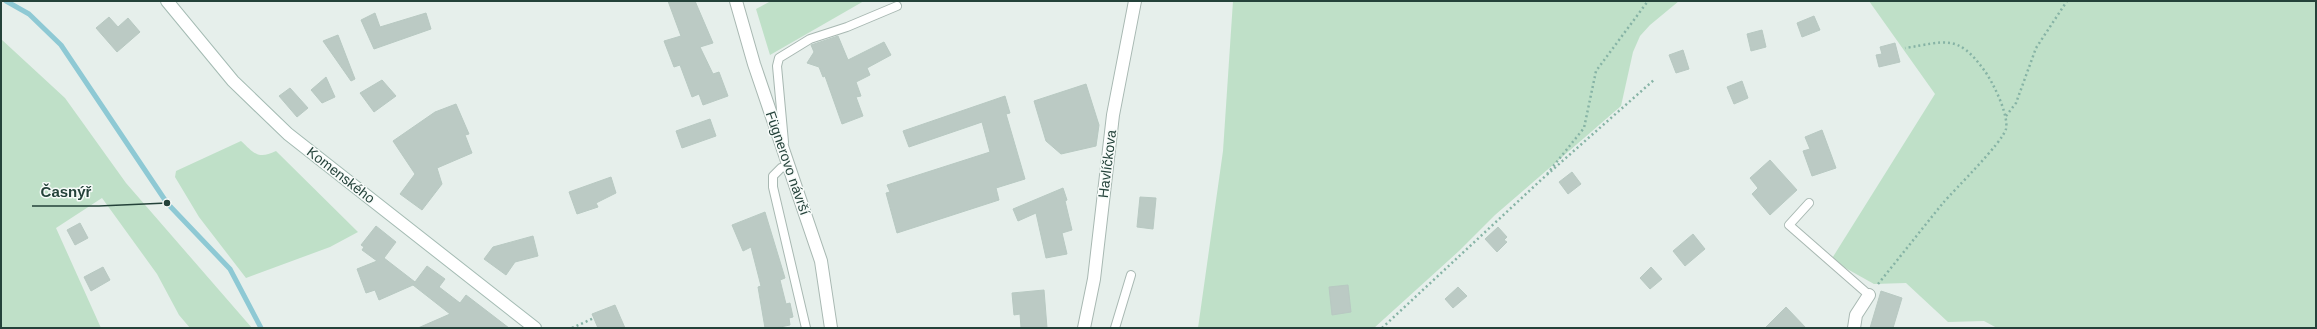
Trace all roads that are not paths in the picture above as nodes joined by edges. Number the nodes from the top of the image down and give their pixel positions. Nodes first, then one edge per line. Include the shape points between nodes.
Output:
1 (167, 1) edge
2 (736, 1) edge
3 (1135, 1) edge
4 (897, 6) dead end
5 (785, 152) junction
6 (790, 166) junction
7 (1809, 203) dead end
8 (1131, 275) dead end
9 (1869, 296) joint
10 (535, 328) edge
11 (806, 328) edge
12 (831, 328) edge
13 (1084, 328) edge
14 (1115, 328) edge
15 (1854, 328) edge

1 - 10 street, Komenského via 233,81 288,134
2 - 5 street, Fügnerovo návrší via 754,64
3 - 13 street, Havlíčkova via 1113,115 1094,279
4 - 5 lane via 810,39 779,58 777,66
5 - 6 street, Fügnerovo návrší
6 - 11 lane via 781,168 773,176 773,186
6 - 12 street, Fügnerovo návrší via 821,261
7 - 9 lane via 1789,225
8 - 14 lane
9 - 15 street via 1856,315

